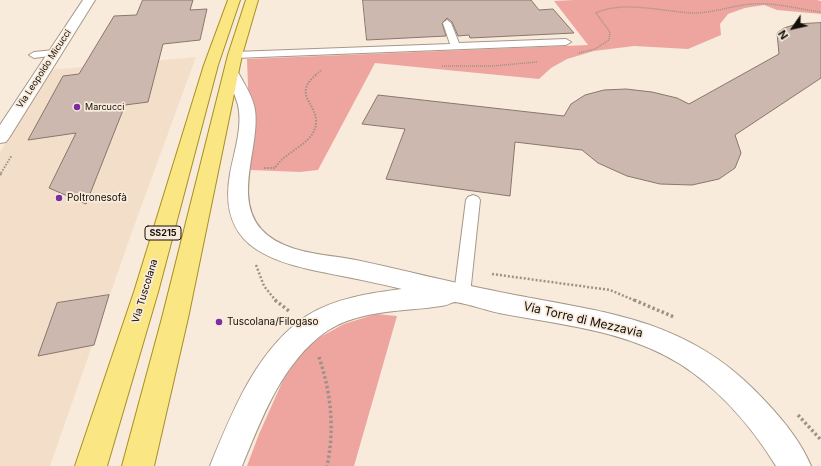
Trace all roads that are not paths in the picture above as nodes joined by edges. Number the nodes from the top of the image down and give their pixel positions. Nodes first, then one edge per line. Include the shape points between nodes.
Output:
1 (89, 0) edge
2 (234, 0) edge
3 (252, 0) edge
4 (447, 23) dead end
5 (566, 42) dead end
6 (456, 47) junction
7 (54, 53) junction
8 (34, 55) dead end
9 (234, 65) junction
10 (0, 138) edge
11 (473, 200) dead end
12 (462, 294) junction
13 (91, 466) edge
14 (138, 466) edge
15 (226, 466) edge
16 (795, 466) edge

1 - 7 street, Via Leopoldo Micucci
2 - 13 main road, Via Tuscolana / SS215 via 211,65 146,292
3 - 9 main road, SS215
4 - 6 lane
5 - 6 lane
6 - 9 lane
7 - 8 lane
7 - 10 street, Via Leopoldo Micucci
9 - 12 street, Via Torre di Mezzavia via 247,115 237,186 238,202 244,222 254,236 284,254
9 - 14 main road, SS215
11 - 12 lane
12 - 15 street, Via Torre di Mezzavia via 355,308 327,318 305,332 294,341 271,372
12 - 16 street, Via Torre di Mezzavia via 628,329 646,334 675,348 715,374 750,406 786,450

